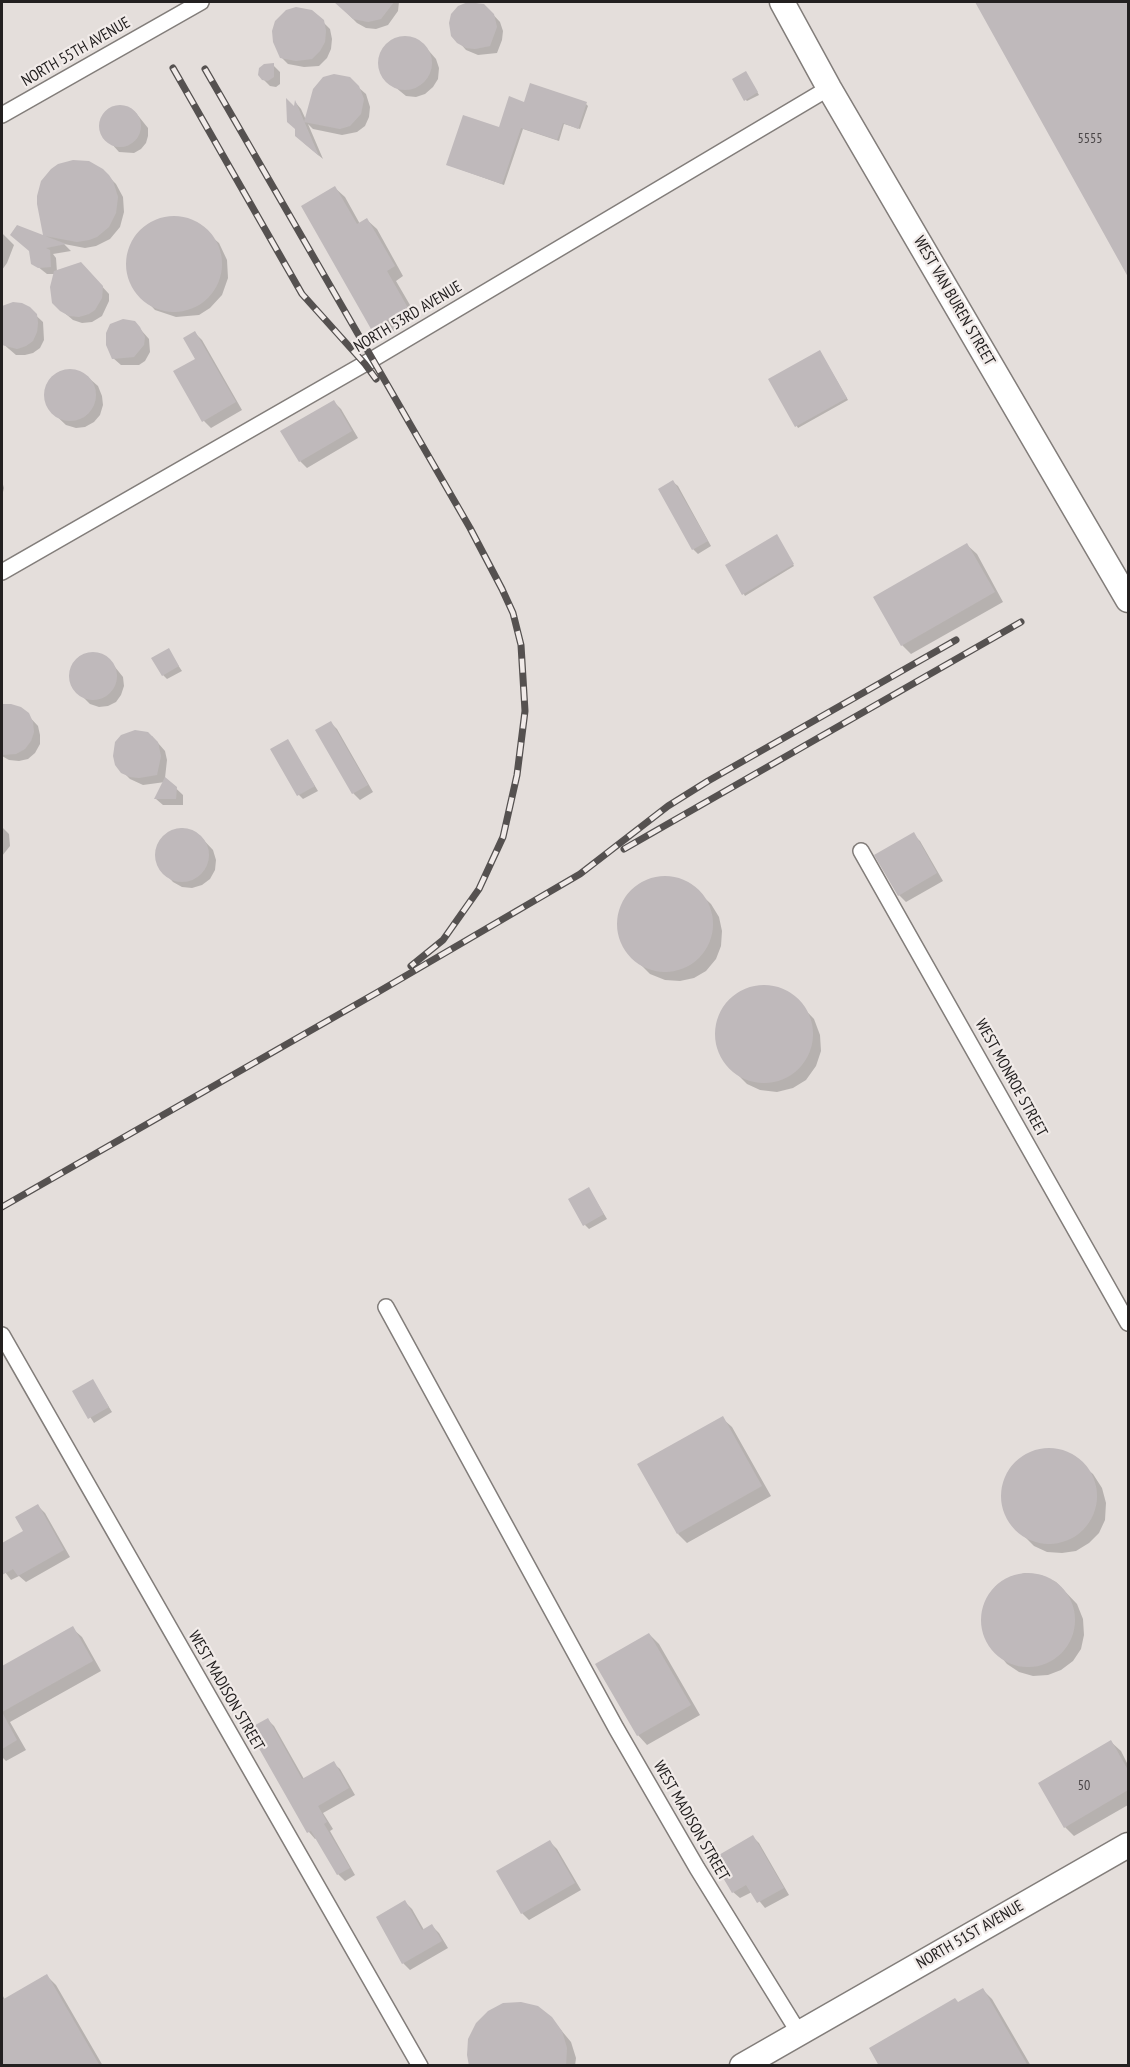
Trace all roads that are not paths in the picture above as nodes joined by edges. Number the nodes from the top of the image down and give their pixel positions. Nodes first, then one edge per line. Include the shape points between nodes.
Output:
1 (201, 2) edge
2 (782, 2) edge
3 (830, 88) junction
4 (2, 115) edge
5 (2, 572) edge
6 (1128, 600) edge
7 (861, 851) dead end
8 (386, 1307) dead end
9 (1128, 1323) edge
10 (2, 1335) edge
11 (1128, 1845) edge
12 (805, 2029) junction
13 (420, 2066) edge
14 (742, 2066) edge

1 - 4 street, NORTH 55TH AVENUE
2 - 3 main road, WEST VAN BUREN STREET
3 - 5 street, NORTH 53RD AVENUE via 373,359
3 - 6 main road, WEST VAN BUREN STREET
7 - 9 street, WEST MONROE STREET
8 - 12 street, WEST MADISON STREET via 697,1868
10 - 13 street, WEST MADISON STREET
11 - 12 main road, NORTH 51ST AVENUE
12 - 14 main road, NORTH 51ST AVENUE

